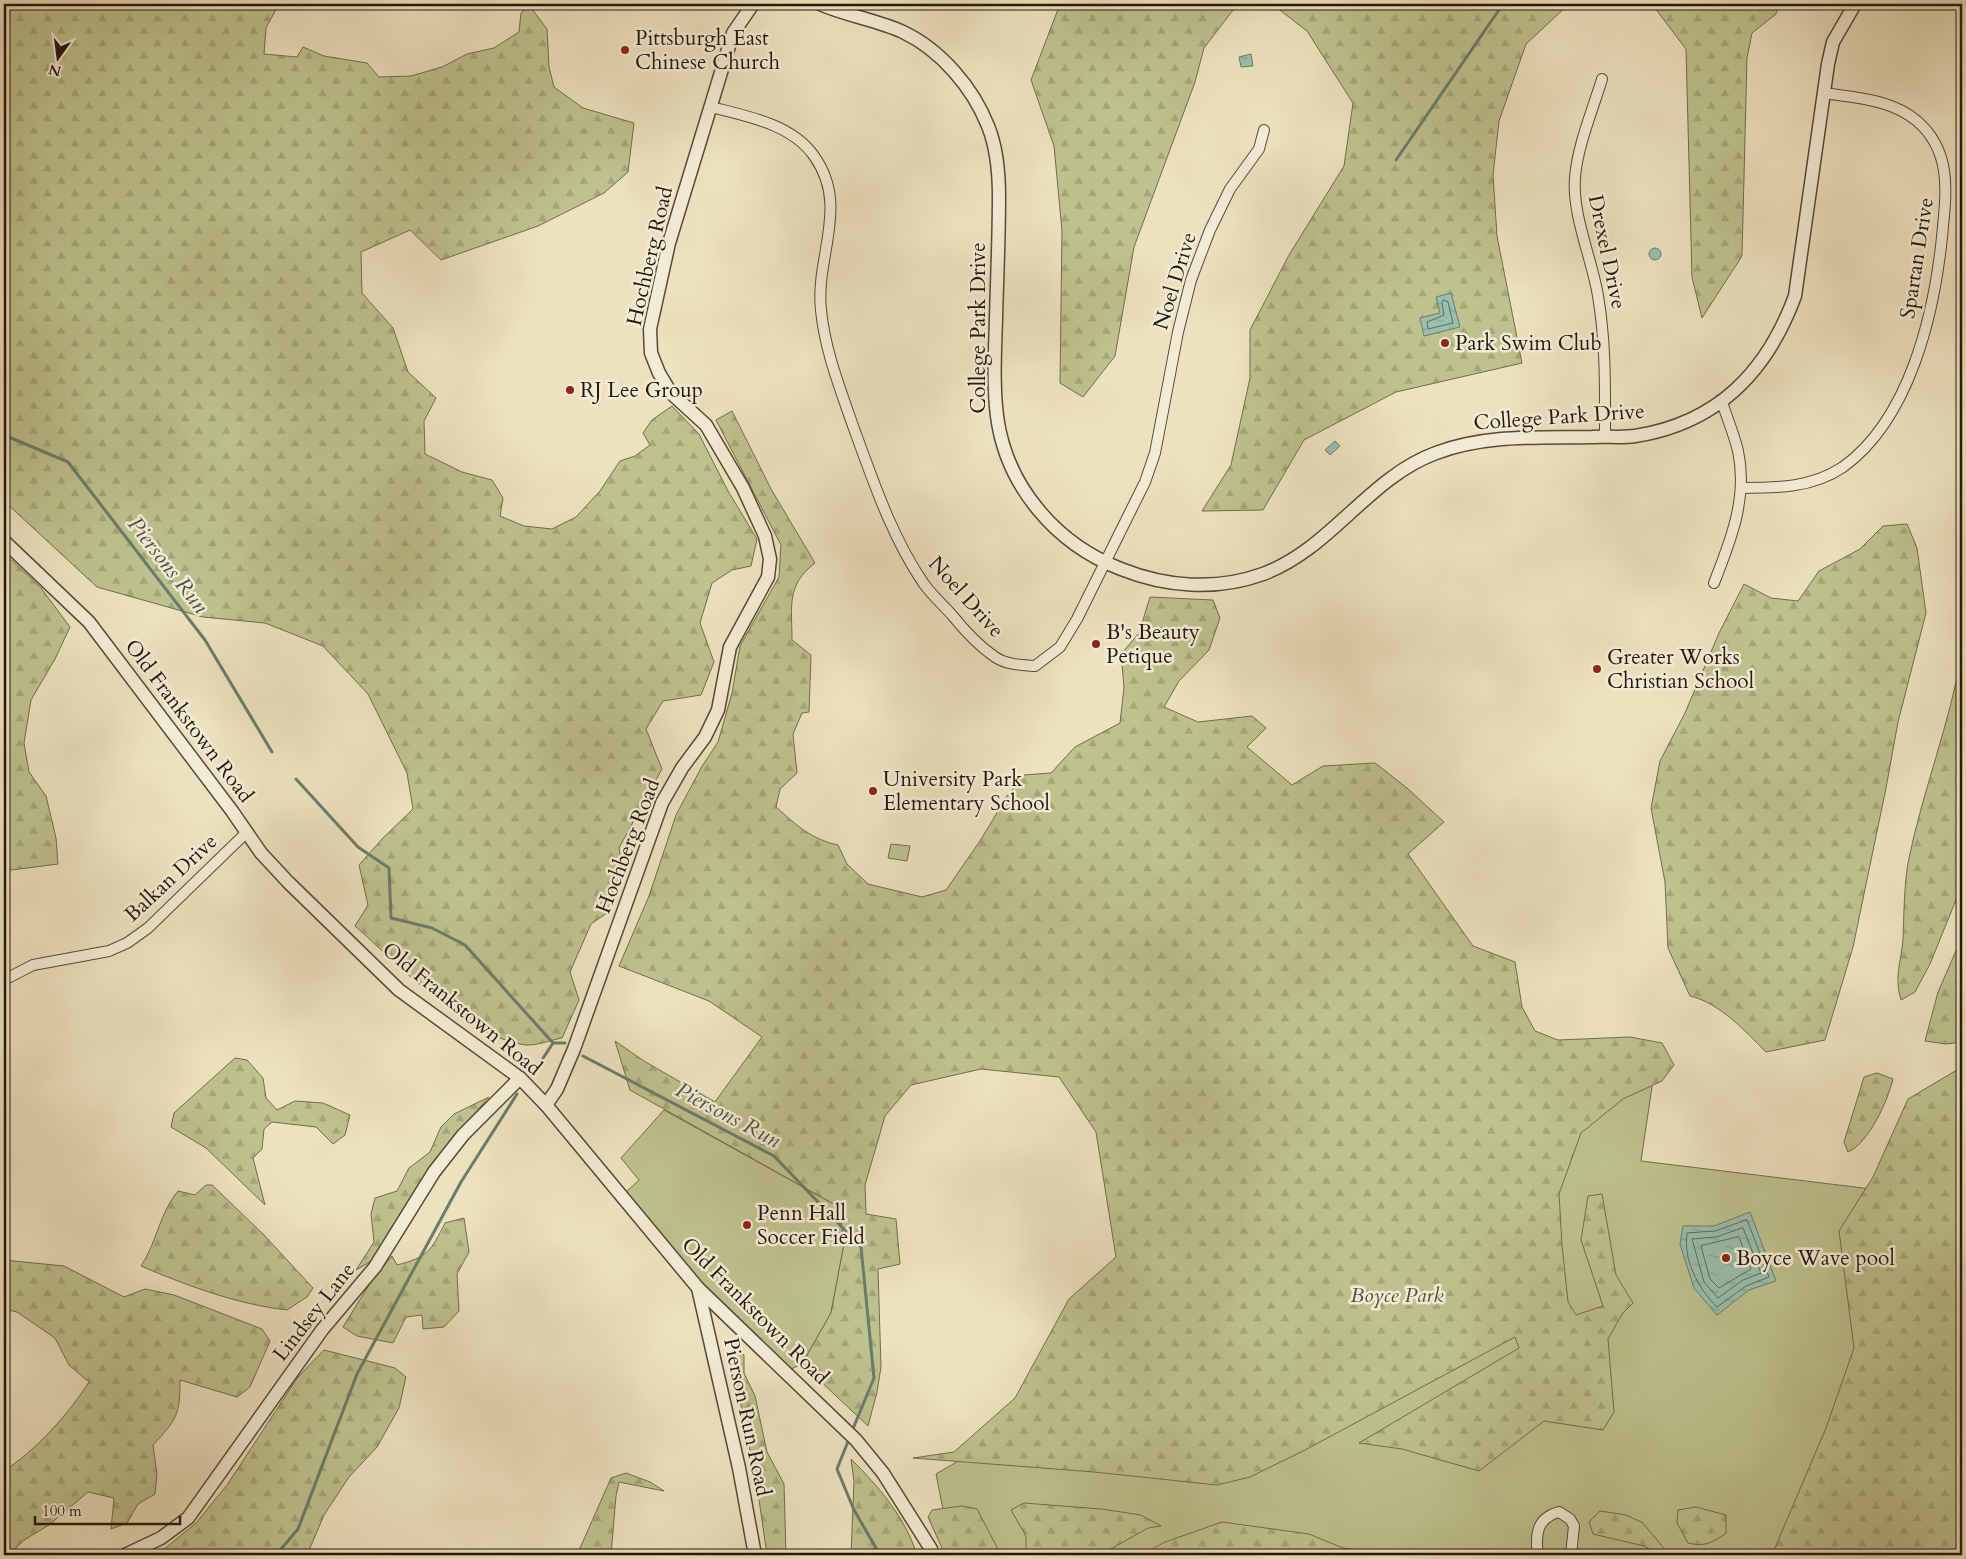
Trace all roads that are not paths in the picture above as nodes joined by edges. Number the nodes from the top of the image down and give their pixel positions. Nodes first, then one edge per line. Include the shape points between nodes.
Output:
1 (752, 4) edge
2 (820, 4) edge
3 (1855, 4) edge
4 (1602, 79) dead end
5 (1824, 94) junction
6 (711, 107) junction
7 (1264, 130) dead end
8 (1722, 402) junction
9 (1605, 436) junction
10 (1741, 488) junction
11 (4, 541) edge
12 (1104, 563) junction
13 (1714, 583) dead end
14 (246, 833) junction
15 (4, 980) edge
16 (520, 1078) junction
17 (546, 1105) junction
18 (698, 1288) junction
19 (125, 1555) edge
20 (755, 1555) edge
21 (933, 1555) edge
22 (1538, 1555) edge
23 (1571, 1555) edge

1 - 6 street, Hochberg Road via 733,33
2 - 12 street, College Park Drive via 884,25 921,43 964,83 988,126 999,174 995,361 1000,433 1012,467 1030,501 1054,528
3 - 5 street, College Park Drive via 1833,42
4 - 9 street, Drexel Drive via 1579,157 1575,195 1604,334
5 - 8 street, College Park Drive via 1795,296 1784,326 1768,353 1746,382
5 - 10 street, Spartan Drive via 1884,103 1904,111 1930,135 1940,153 1946,171 1947,192 1934,298 1928,325 1904,387 1884,423 1858,453 1842,467 1806,483 1784,488
6 - 12 street, Noel Drive via 758,120 800,139 823,171 832,209 820,307 824,339 879,498 907,558 963,629 996,657 1013,664 1036,666 1060,647
6 - 17 street, Hochberg Road via 667,252 650,329 651,353 670,392 706,425 743,488 765,536 770,559 768,576 730,646 718,710 705,737 662,803 574,1049 557,1089
7 - 12 street, Noel Drive via 1259,149 1230,190 1210,230 1194,272 1178,332 1155,453 1145,482
8 - 9 street, College Park Drive via 1663,429 1634,436
8 - 10 street via 1738,451
9 - 12 street, College Park Drive via 1494,439 1435,453 1410,464 1388,480 1287,564 1242,580 1182,586 1145,579
10 - 13 street via 1733,533
11 - 14 street, Old Frankstown Road via 89,622
14 - 15 street, Balkan Drive via 148,928 127,943 109,951 33,965
14 - 16 street, Old Frankstown Road via 288,882 399,990
16 - 17 street, Old Frankstown Road
16 - 19 street, Lindsey Lane via 463,1134 434,1172 374,1267 322,1330 188,1518 160,1538
17 - 18 street, Old Frankstown Road
18 - 20 street, Pierson Run Road via 739,1468
18 - 21 street, Old Frankstown Road via 851,1436 883,1472
22 - 23 street via 1541,1522 1559,1512 1574,1526

